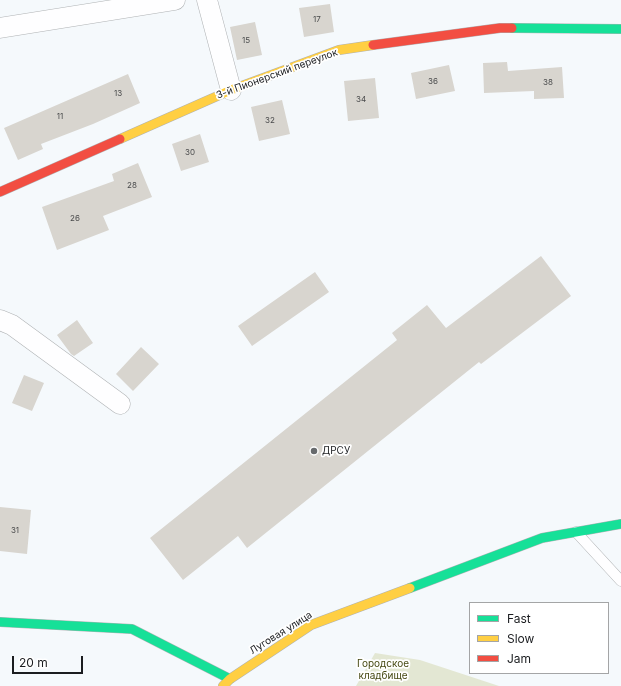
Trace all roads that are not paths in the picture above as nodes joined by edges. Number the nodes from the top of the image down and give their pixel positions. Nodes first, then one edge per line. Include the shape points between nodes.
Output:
1 (175, 0) edge
2 (207, 0) edge
3 (0, 28) edge
4 (621, 29) edge
5 (231, 90) junction
6 (0, 192) edge
7 (0, 320) edge
8 (120, 404) dead end
9 (621, 524) edge
10 (576, 532) junction
11 (621, 581) edge
12 (0, 622) edge
13 (230, 679) junction
14 (223, 686) edge

1 - 3 street
2 - 5 street
4 - 5 street, 3-й Пионерский переулок via 500,28 339,50
5 - 6 street, 3-й Пионерский переулок
7 - 8 street via 12,325
9 - 10 street, Луговая улица
10 - 11 lane
10 - 13 street, Луговая улица via 542,538 312,625
12 - 13 street via 132,629
13 - 14 street, Луговая улица

